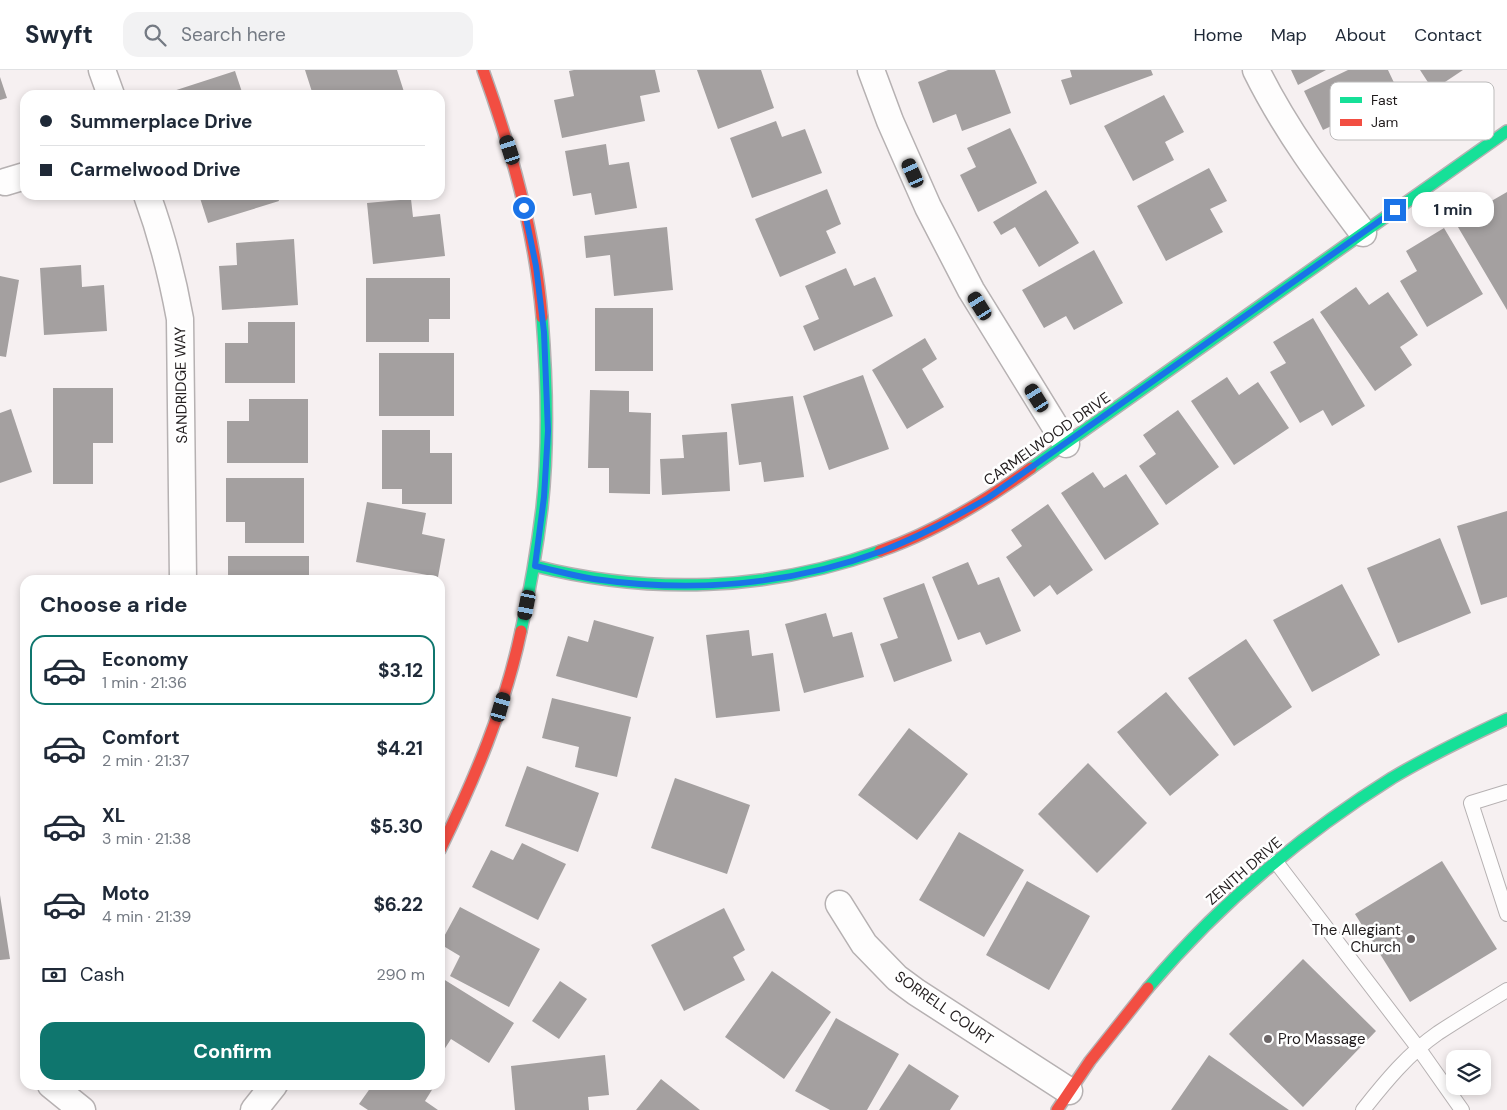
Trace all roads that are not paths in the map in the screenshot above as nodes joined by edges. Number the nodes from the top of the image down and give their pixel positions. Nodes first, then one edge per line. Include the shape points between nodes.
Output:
1 (102, 70) edge
2 (484, 70) edge
3 (871, 70) edge
4 (1256, 70) edge
5 (109, 90) edge
6 (1507, 131) edge
7 (149, 200) edge
8 (1363, 233) junction
9 (1066, 444) junction
10 (535, 566) junction
11 (183, 575) edge
12 (1507, 718) edge
13 (1507, 792) edge
14 (445, 840) edge
15 (1276, 862) junction
16 (839, 904) dead end
17 (1507, 914) edge
18 (1507, 990) edge
19 (1419, 1048) junction
20 (58, 1090) edge
21 (270, 1090) edge
22 (1063, 1101) edge
23 (82, 1110) edge
24 (254, 1110) edge
25 (1363, 1110) edge
26 (1462, 1110) edge

1 - 5 street
2 - 10 street via 516,169 536,266 544,332 548,431
3 - 9 street via 928,207 971,290
4 - 8 street via 1312,166
6 - 8 street, CARMELWOOD DRIVE
7 - 11 street, SANDRIDGE WAY via 173,276 180,319
8 - 9 street, CARMELWOOD DRIVE
9 - 10 street, CARMELWOOD DRIVE via 988,498 936,528 882,551 826,569 769,581 661,586 593,579
10 - 14 street via 519,644 501,707 465,800
12 - 15 street, ZENITH DRIVE via 1393,778
13 - 17 lane via 1471,802
15 - 19 lane
15 - 22 street, ZENITH DRIVE via 1221,909 1171,960 1124,1016
16 - 22 street, SORRELL COURT via 864,944 897,978
18 - 19 lane
19 - 25 lane via 1386,1080
19 - 26 lane
20 - 23 street
21 - 24 street

